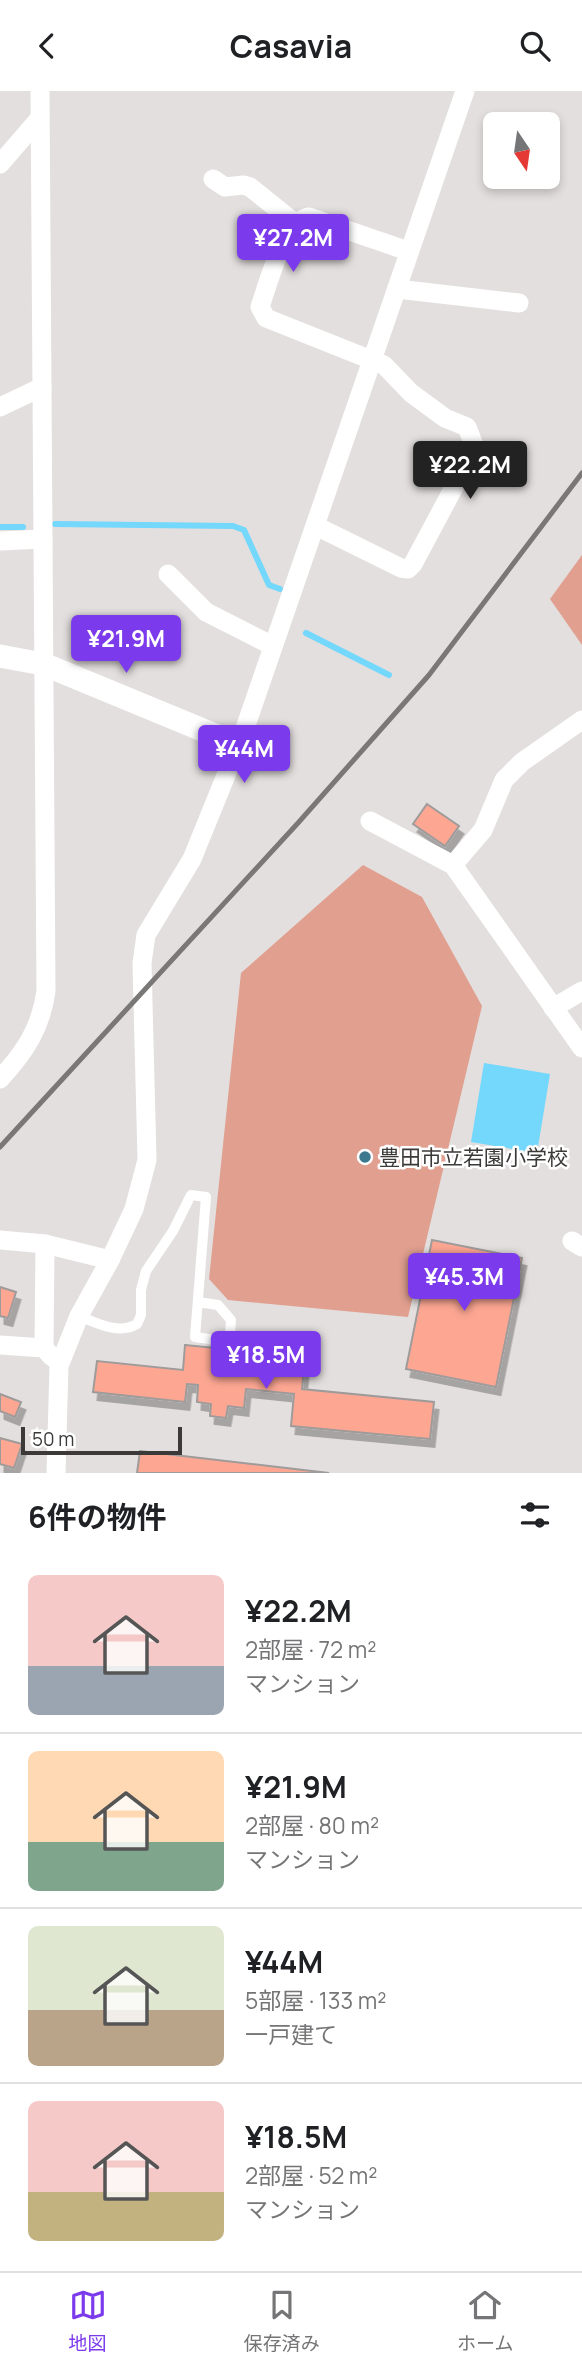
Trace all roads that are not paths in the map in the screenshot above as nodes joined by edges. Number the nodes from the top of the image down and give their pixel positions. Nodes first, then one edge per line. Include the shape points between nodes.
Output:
1 (40, 91) edge
2 (466, 91) edge
3 (39, 119) junction
4 (0, 164) edge
5 (213, 179) dead end
6 (296, 224) junction
7 (408, 251) junction
8 (397, 289) junction
9 (519, 303) dead end
10 (374, 360) junction
11 (42, 387) junction
12 (0, 407) edge
13 (316, 526) junction
14 (43, 539) junction
15 (0, 541) edge
16 (168, 574) dead end
17 (274, 646) junction
18 (0, 656) edge
19 (43, 664) junction
20 (582, 720) edge
21 (239, 745) junction
22 (370, 821) dead end
23 (453, 865) junction
24 (582, 991) edge
25 (553, 1008) junction
26 (582, 1048) edge
27 (0, 1079) edge
28 (0, 1241) edge
29 (45, 1244) junction
30 (110, 1260) junction
31 (198, 1302) junction
32 (79, 1316) junction
33 (0, 1345) edge
34 (44, 1348) junction
35 (59, 1366) junction
36 (56, 1473) edge

1 - 3 street
2 - 7 street
3 - 4 street
3 - 11 street
5 - 6 street via 225,187 250,187
6 - 7 street via 309,217
6 - 10 street via 284,242 260,307 262,314
7 - 8 street
8 - 9 street
8 - 10 street
10 - 13 street
10 - 13 street via 436,412 467,427 475,448 408,569
11 - 12 street
11 - 14 street
13 - 17 street
14 - 15 street
14 - 19 street
16 - 17 street via 206,612
17 - 21 street
18 - 19 street
19 - 21 street
19 - 27 street via 46,991 35,1034
20 - 23 street via 504,780 483,830
21 - 30 street via 191,859 146,935 142,963 147,1160 134,1209
22 - 23 street
23 - 25 street
24 - 25 street
25 - 26 street
28 - 29 street
29 - 30 street
29 - 34 street
30 - 32 street
31 - 31 lane via 195,1337 216,1340 230,1335 232,1320 218,1305
31 - 32 lane via 206,1197 191,1195 146,1271 137,1324 112,1328
32 - 35 street
33 - 34 street
34 - 35 street
35 - 36 street

